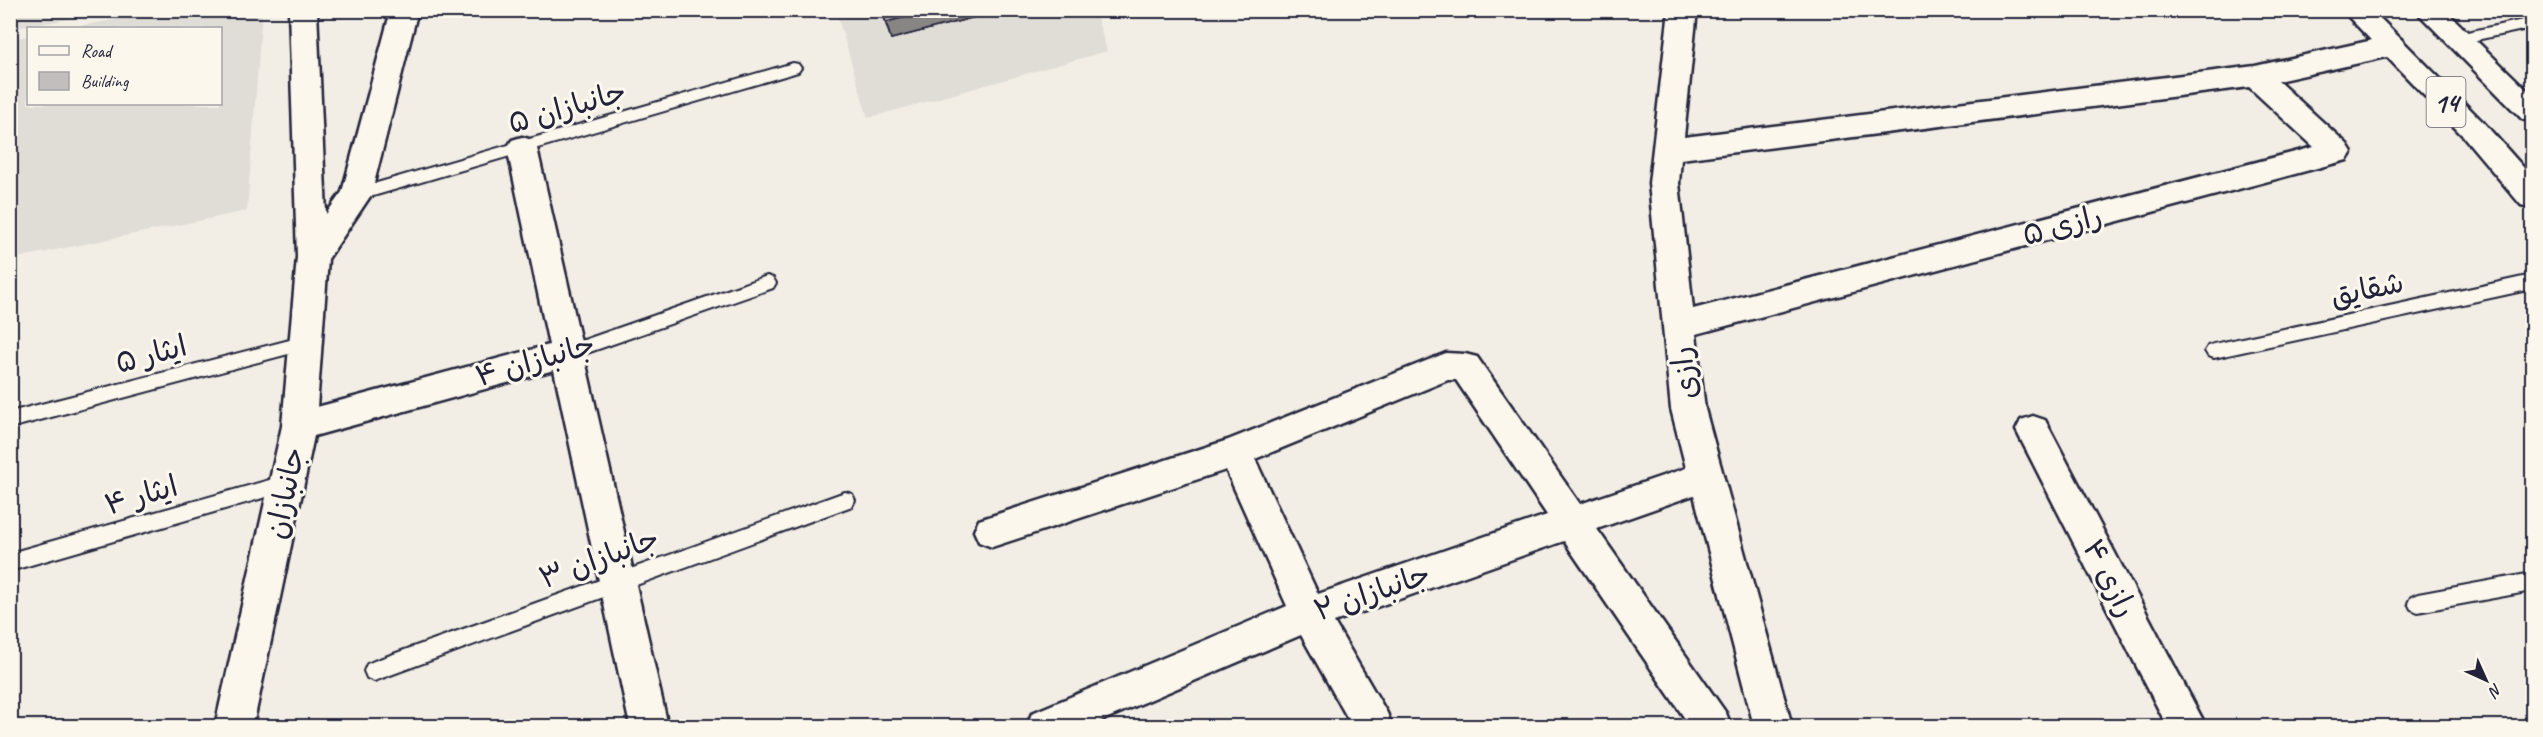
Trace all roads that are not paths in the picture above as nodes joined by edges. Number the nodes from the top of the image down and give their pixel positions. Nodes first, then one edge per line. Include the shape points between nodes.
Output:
1 (303, 10) edge
2 (405, 10) edge
3 (1683, 10) edge
4 (2355, 10) edge
5 (2428, 10) edge
6 (2532, 23) edge
7 (2458, 39) junction
8 (2391, 46) junction
9 (793, 68) dead end
10 (2255, 76) junction
11 (2532, 112) edge
12 (522, 148) junction
13 (1667, 150) junction
14 (356, 195) junction
15 (2532, 197) edge
16 (313, 257) junction
17 (2532, 282) edge
18 (767, 283) dead end
19 (1679, 326) junction
20 (305, 343) junction
21 (2214, 351) dead end
22 (567, 353) junction
23 (10, 420) edge
24 (299, 426) junction
25 (2033, 430) dead end
26 (1235, 452) junction
27 (1706, 476) junction
28 (287, 483) junction
29 (845, 500) dead end
30 (1571, 523) junction
31 (992, 531) dead end
32 (10, 562) edge
33 (2532, 582) edge
34 (618, 584) junction
35 (2418, 603) dead end
36 (1310, 614) junction
37 (374, 671) dead end
38 (234, 726) edge
39 (649, 726) edge
40 (1046, 726) edge
41 (1373, 726) edge
42 (1712, 726) edge
43 (1773, 726) edge
44 (2187, 726) edge

1 - 16 main road, جانبازان
2 - 14 main road, جانبازان
3 - 13 main road, رازی
4 - 8 main road, 14
5 - 7 main road, 14
6 - 7 lane
7 - 11 main road, 14
8 - 10 main road
8 - 15 main road, 14 via 2473,129
9 - 12 lane, جانبازان ۵
10 - 13 main road
10 - 19 main road, رازی ۵ via 2337,152
12 - 14 lane, جانبازان ۵
12 - 22 main road
13 - 19 main road, رازی via 1664,183
14 - 16 main road, جانبازان
16 - 20 main road, جانبازان
17 - 21 lane, شقایق
18 - 22 lane, جانبازان ۴
19 - 27 main road, رازی via 1688,409
20 - 23 lane, ایثار ۵
20 - 24 main road, جانبازان
22 - 24 main road, جانبازان ۴
22 - 34 main road
24 - 28 main road, جانبازان
25 - 44 main road, رازی ۴
26 - 30 main road via 1446,366 1465,367
26 - 31 main road
26 - 36 main road
27 - 30 main road, جانبازان ۲
27 - 43 main road, رازی
28 - 32 lane, ایثار ۴
28 - 38 main road, جانبازان
29 - 34 lane, جانبازان ۳
30 - 36 main road, جانبازان ۲
30 - 42 main road
33 - 35 lane
34 - 37 lane, جانبازان ۳
34 - 39 main road
36 - 40 main road, جانبازان ۲
36 - 41 main road

